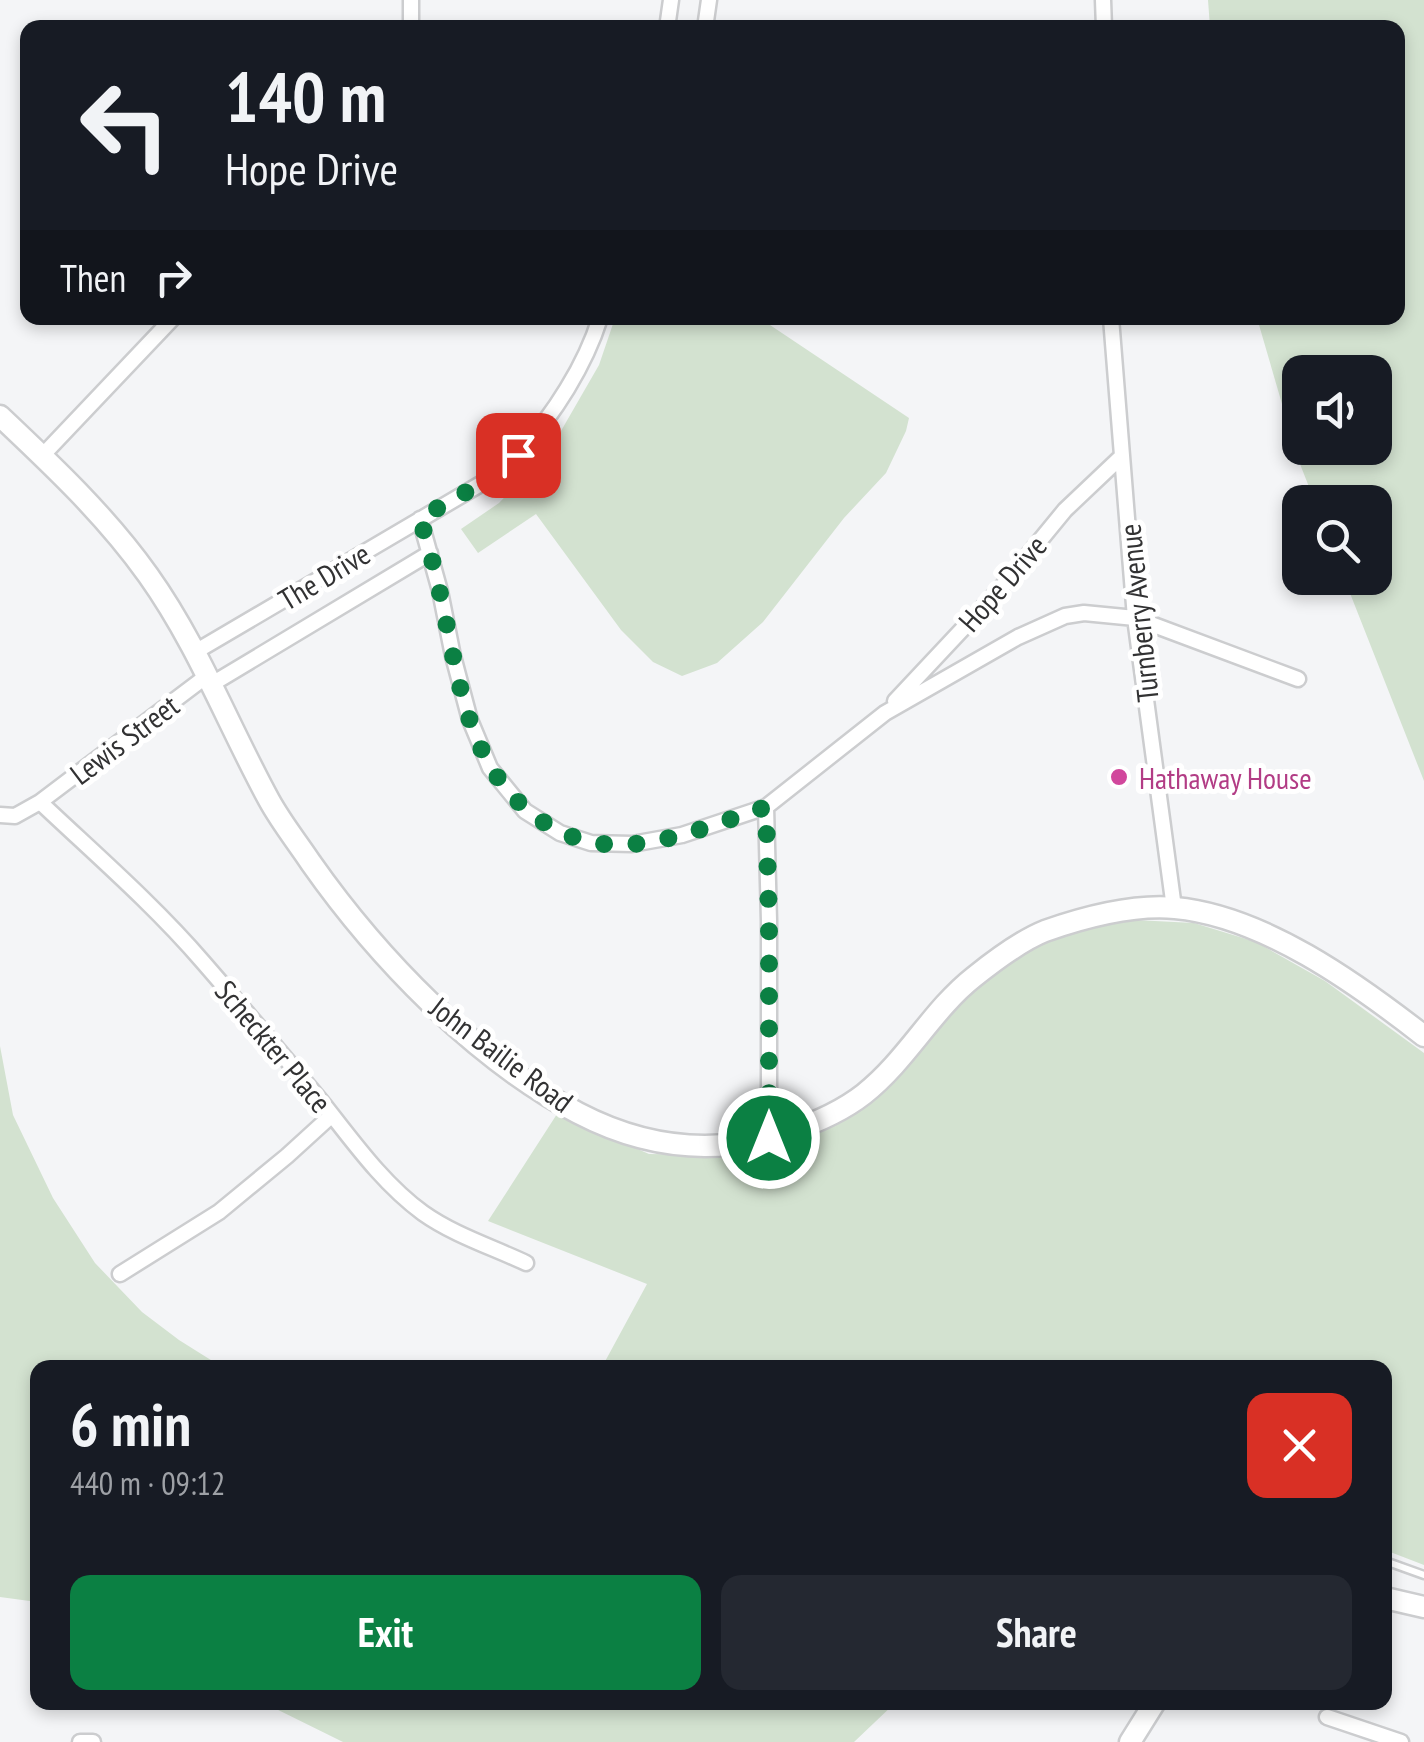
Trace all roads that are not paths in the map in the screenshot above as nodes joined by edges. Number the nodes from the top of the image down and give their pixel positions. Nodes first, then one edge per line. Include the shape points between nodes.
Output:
1 (167, 325) edge
2 (597, 325) edge
3 (1112, 325) edge
4 (0, 416) edge
5 (42, 456) junction
6 (1122, 456) junction
7 (420, 518) junction
8 (430, 553) junction
9 (1135, 618) junction
10 (195, 652) junction
11 (210, 679) junction
12 (1298, 679) dead end
13 (885, 713) junction
14 (40, 802) junction
15 (766, 807) junction
16 (0, 814) edge
17 (1174, 908) junction
18 (1424, 1036) edge
19 (332, 1115) junction
20 (769, 1138) junction
21 (526, 1263) dead end
22 (120, 1274) dead end
23 (1392, 1564) edge
24 (1424, 1575) edge
25 (1392, 1600) edge
26 (1424, 1607) edge
27 (1150, 1710) edge
28 (1327, 1717) dead end
29 (80, 1742) edge
30 (93, 1742) edge
31 (1130, 1742) edge
32 (1402, 1742) edge

1 - 5 street
2 - 7 street, The Drive via 579,368 518,455
3 - 6 street, Turnberry Avenue
4 - 5 street, John Bailie Road
5 - 10 street, John Bailie Road via 148,576
6 - 9 street, Turnberry Avenue
6 - 13 street, Hope Drive via 1065,510
7 - 8 street, Hope Drive
7 - 10 street, The Drive
8 - 11 street, The Drive
8 - 15 street, Hope Drive via 470,720 490,768 525,811 591,844 632,844
9 - 12 street, Hope Drive
9 - 13 street, Hope Drive via 1084,613 1047,623
9 - 17 street, Turnberry Avenue
10 - 11 street, John Bailie Road
11 - 14 street, Lewis Street
11 - 20 street, John Bailie Road via 270,801 322,877 382,952 484,1048 561,1103 614,1130 683,1146
13 - 15 street, Hope Drive
14 - 16 street via 14,816
14 - 19 street, Scheckter Place via 201,959
15 - 20 street
17 - 18 street, John Bailie Road via 1269,935
17 - 20 street, John Bailie Road via 1118,910 1042,932 971,979 862,1096
19 - 21 street, Scheckter Place via 404,1198 456,1232
19 - 22 street via 231,1203
23 - 24 lane
25 - 26 street
27 - 31 street
28 - 32 street
29 - 30 street

